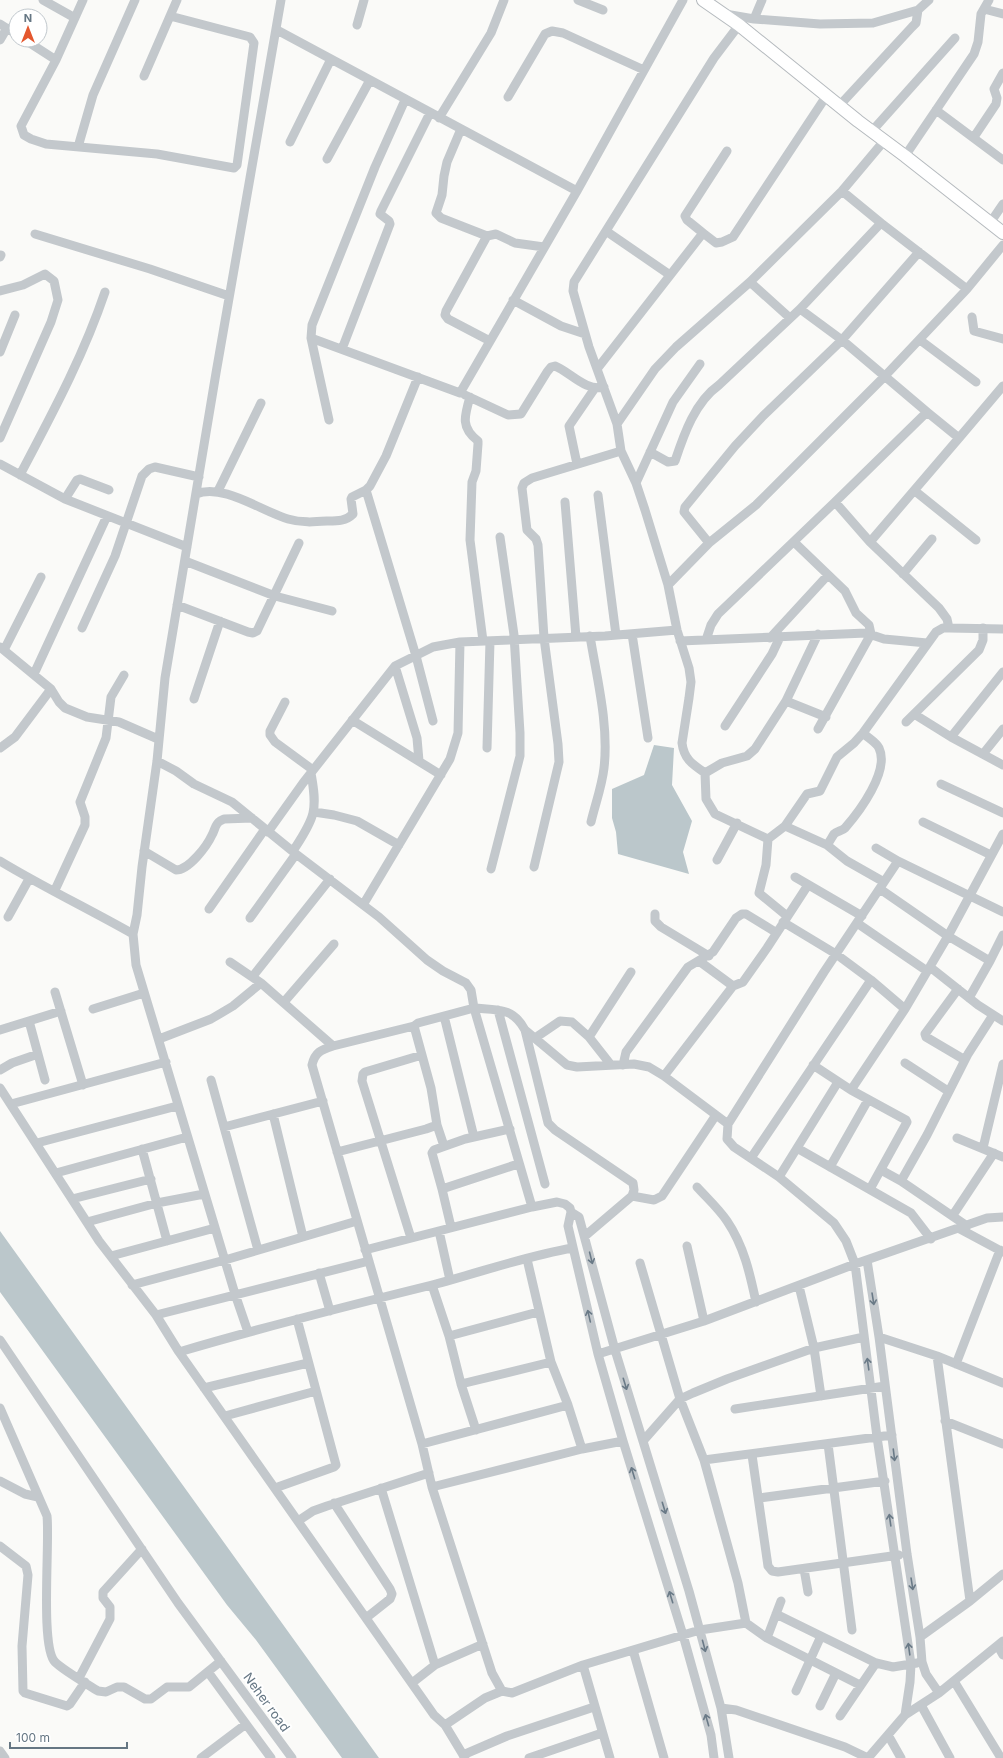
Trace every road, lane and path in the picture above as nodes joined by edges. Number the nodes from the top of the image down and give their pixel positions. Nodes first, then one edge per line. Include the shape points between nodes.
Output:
1 (43, 0) edge
2 (83, 0) edge
3 (135, 0) edge
4 (177, 0) edge
5 (281, 0) edge
6 (364, 0) edge
7 (504, 0) edge
8 (578, 0) edge
9 (683, 0) edge
10 (762, 0) edge
11 (929, 0) edge
12 (989, 0) edge
13 (709, 2) edge
14 (984, 9) junction
15 (603, 10) dead end
16 (918, 10) junction
17 (724, 14) junction
18 (1003, 14) edge
19 (170, 16) junction
20 (75, 18) junction
21 (754, 19) junction
22 (357, 25) dead end
23 (739, 25) junction
24 (4, 26) edge
25 (277, 30) junction
26 (955, 38) dead end
27 (0, 40) edge
28 (37, 48) edge
29 (331, 59) junction
30 (56, 60) junction
31 (644, 70) junction
32 (1003, 73) edge
33 (144, 76) dead end
34 (370, 80) junction
35 (827, 95) junction
36 (508, 97) dead end
37 (405, 100) junction
38 (839, 106) junction
39 (936, 110) junction
40 (430, 113) junction
41 (439, 118) junction
42 (461, 129) junction
43 (872, 131) junction
44 (974, 137) junction
45 (884, 141) junction
46 (290, 142) dead end
47 (78, 147) junction
48 (727, 151) dead end
49 (905, 156) junction
50 (327, 158) dead end
51 (1003, 160) edge
52 (576, 191) junction
53 (842, 191) junction
54 (1003, 204) edge
55 (990, 223) junction
56 (881, 224) junction
57 (606, 231) junction
58 (703, 233) junction
59 (1003, 233) edge
60 (35, 234) dead end
61 (487, 236) junction
62 (1003, 245) edge
63 (544, 247) junction
64 (919, 252) junction
65 (670, 275) junction
66 (750, 282) junction
67 (967, 289) junction
68 (0, 291) edge
69 (105, 292) dead end
70 (229, 296) junction
71 (513, 300) junction
72 (800, 309) junction
73 (15, 315) dead end
74 (972, 316) dead end
75 (790, 318) junction
76 (585, 334) junction
77 (311, 338) junction
78 (1003, 339) edge
79 (842, 340) junction
80 (920, 340) junction
81 (490, 341) junction
82 (342, 349) junction
83 (0, 352) edge
84 (700, 364) dead end
85 (597, 368) junction
86 (418, 377) junction
87 (884, 377) junction
88 (976, 382) dead end
89 (1003, 386) edge
90 (600, 387) junction
91 (460, 393) junction
92 (470, 397) junction
93 (261, 403) dead end
94 (928, 412) junction
95 (329, 420) dead end
96 (617, 424) junction
97 (0, 438) edge
98 (959, 438) junction
99 (621, 450) junction
100 (650, 452) junction
101 (0, 464) edge
102 (577, 464) junction
103 (20, 475) junction
104 (199, 477) junction
105 (636, 483) junction
106 (110, 490) dead end
107 (366, 490) junction
108 (218, 491) junction
109 (915, 491) junction
110 (196, 494) junction
111 (598, 496) dead end
112 (65, 499) junction
113 (565, 502) dead end
114 (835, 502) junction
115 (107, 516) junction
116 (126, 524) junction
117 (500, 537) dead end
118 (932, 539) dead end
119 (976, 540) dead end
120 (794, 542) junction
121 (870, 542) junction
122 (299, 543) dead end
123 (709, 543) junction
124 (187, 547) junction
125 (185, 561) junction
126 (903, 574) junction
127 (828, 575) junction
128 (41, 577) dead end
129 (668, 585) junction
130 (275, 596) junction
131 (177, 605) junction
132 (332, 611) dead end
133 (220, 621) junction
134 (82, 628) dead end
135 (949, 628) junction
136 (984, 628) junction
137 (1003, 629) edge
138 (677, 630) junction
139 (632, 634) junction
140 (818, 634) junction
141 (871, 634) junction
142 (616, 635) junction
143 (590, 636) junction
144 (576, 637) junction
145 (780, 637) junction
146 (544, 638) junction
147 (770, 638) junction
148 (514, 640) junction
149 (706, 640) junction
150 (486, 641) junction
151 (680, 641) junction
152 (460, 642) junction
153 (927, 643) junction
154 (2, 648) edge
155 (416, 656) junction
156 (395, 666) junction
157 (1003, 672) edge
158 (34, 674) junction
159 (124, 676) dead end
160 (50, 689) junction
161 (194, 699) dead end
162 (786, 701) junction
163 (284, 702) dead end
164 (914, 714) junction
165 (826, 717) junction
166 (108, 719) junction
167 (352, 720) junction
168 (433, 721) dead end
169 (906, 722) dead end
170 (725, 726) dead end
171 (818, 729) dead end
172 (1003, 729) edge
173 (863, 733) junction
174 (951, 737) junction
175 (648, 738) dead end
176 (158, 739) junction
177 (0, 748) edge
178 (487, 748) dead end
179 (982, 754) junction
180 (157, 761) junction
181 (419, 761) junction
182 (1003, 765) edge
183 (312, 771) junction
184 (705, 773) junction
185 (441, 775) junction
186 (941, 784) dead end
187 (314, 812) junction
188 (1003, 813) edge
189 (252, 818) junction
190 (591, 822) dead end
191 (923, 822) dead end
192 (737, 823) junction
193 (786, 826) junction
194 (267, 830) junction
195 (1003, 834) edge
196 (768, 839) junction
197 (399, 845) junction
198 (828, 845) junction
199 (876, 848) dead end
200 (144, 851) junction
201 (294, 853) junction
202 (991, 856) junction
203 (717, 860) dead end
204 (898, 860) junction
205 (0, 861) edge
206 (534, 867) dead end
207 (491, 869) dead end
208 (795, 877) dead end
209 (29, 879) junction
210 (330, 879) junction
211 (808, 885) junction
212 (882, 886) junction
213 (55, 890) junction
214 (970, 897) junction
215 (363, 905) junction
216 (209, 909) dead end
217 (1003, 912) edge
218 (655, 914) dead end
219 (8, 917) dead end
220 (250, 918) dead end
221 (785, 919) junction
222 (859, 920) junction
223 (777, 932) junction
224 (133, 934) junction
225 (1003, 935) edge
226 (948, 936) junction
227 (334, 944) dead end
228 (836, 954) junction
229 (709, 956) junction
230 (699, 961) junction
231 (990, 961) junction
232 (230, 962) dead end
233 (928, 969) junction
234 (632, 972) dead end
235 (253, 976) junction
236 (870, 980) junction
237 (261, 983) junction
238 (732, 986) junction
239 (958, 989) junction
240 (55, 992) dead end
241 (144, 993) junction
242 (969, 998) junction
243 (284, 1002) junction
244 (474, 1008) junction
245 (92, 1009) dead end
246 (904, 1009) junction
247 (498, 1010) junction
248 (61, 1011) junction
249 (993, 1015) junction
250 (444, 1016) junction
251 (29, 1021) junction
252 (1003, 1021) edge
253 (414, 1026) junction
254 (0, 1030) edge
255 (525, 1030) junction
256 (589, 1037) junction
257 (535, 1038) junction
258 (159, 1039) junction
259 (333, 1046) junction
260 (38, 1054) junction
261 (422, 1055) junction
262 (965, 1060) junction
263 (166, 1062) junction
264 (904, 1063) dead end
265 (1003, 1064) edge
266 (623, 1065) junction
267 (611, 1066) junction
268 (813, 1066) junction
269 (0, 1070) edge
270 (664, 1076) junction
271 (45, 1080) dead end
272 (211, 1080) dead end
273 (838, 1082) junction
274 (83, 1085) junction
275 (0, 1088) edge
276 (851, 1090) junction
277 (948, 1091) junction
278 (1000, 1098) edge
279 (868, 1100) junction
280 (323, 1101) junction
281 (11, 1104) junction
282 (177, 1106) junction
283 (273, 1114) junction
284 (716, 1115) junction
285 (728, 1124) junction
286 (437, 1125) junction
287 (224, 1127) junction
288 (510, 1129) junction
289 (187, 1137) junction
290 (474, 1137) junction
291 (957, 1138) dead end
292 (380, 1140) junction
293 (37, 1143) junction
294 (444, 1146) junction
295 (797, 1148) junction
296 (984, 1148) junction
297 (142, 1149) junction
298 (337, 1152) junction
299 (994, 1153) junction
300 (1003, 1157) edge
301 (750, 1158) junction
302 (518, 1164) junction
303 (830, 1167) junction
304 (881, 1170) junction
305 (56, 1173) junction
306 (779, 1177) junction
307 (150, 1179) junction
308 (901, 1181) junction
309 (545, 1184) dead end
310 (697, 1187) dead end
311 (442, 1189) junction
312 (870, 1189) junction
313 (204, 1194) junction
314 (632, 1196) junction
315 (72, 1199) junction
316 (157, 1203) junction
317 (532, 1207) junction
318 (571, 1212) junction
319 (953, 1215) junction
320 (1003, 1217) edge
321 (357, 1221) junction
322 (87, 1222) junction
323 (451, 1227) junction
324 (963, 1227) junction
325 (215, 1228) junction
326 (439, 1231) junction
327 (585, 1236) junction
328 (303, 1237) junction
329 (411, 1238) junction
330 (931, 1239) junction
331 (167, 1241) junction
332 (688, 1246) dead end
333 (573, 1248) junction
334 (258, 1250) junction
335 (365, 1250) junction
336 (1002, 1251) edge
337 (110, 1256) junction
338 (527, 1259) junction
339 (225, 1260) junction
340 (868, 1260) junction
341 (369, 1261) junction
342 (640, 1263) dead end
343 (855, 1264) junction
344 (320, 1273) junction
345 (450, 1280) junction
346 (132, 1285) junction
347 (432, 1285) junction
348 (799, 1286) junction
349 (235, 1294) junction
350 (378, 1297) junction
351 (756, 1302) junction
352 (330, 1311) junction
353 (538, 1312) junction
354 (156, 1315) junction
355 (297, 1319) junction
356 (704, 1321) junction
357 (248, 1332) junction
358 (662, 1335) junction
359 (449, 1336) junction
360 (879, 1337) junction
361 (864, 1338) junction
362 (0, 1340) edge
363 (814, 1348) junction
364 (615, 1350) junction
365 (179, 1352) junction
366 (598, 1354) junction
367 (937, 1356) junction
368 (551, 1362) junction
369 (308, 1363) junction
370 (956, 1364) junction
371 (1003, 1383) edge
372 (461, 1384) junction
373 (885, 1386) junction
374 (204, 1388) junction
375 (871, 1389) junction
376 (316, 1391) junction
377 (821, 1396) junction
378 (680, 1399) junction
379 (568, 1405) junction
380 (0, 1408) edge
381 (735, 1409) dead end
382 (224, 1416) junction
383 (946, 1421) junction
384 (476, 1430) junction
385 (892, 1435) junction
386 (877, 1437) junction
387 (623, 1441) junction
388 (643, 1441) junction
389 (422, 1444) junction
390 (828, 1444) junction
391 (1003, 1444) edge
392 (582, 1450) junction
393 (752, 1455) junction
394 (704, 1460) junction
395 (429, 1473) junction
396 (0, 1481) edge
397 (884, 1481) junction
398 (432, 1487) junction
399 (275, 1488) junction
400 (381, 1488) junction
401 (834, 1488) junction
402 (38, 1497) junction
403 (759, 1498) junction
404 (334, 1503) junction
405 (298, 1522) junction
406 (0, 1546) edge
407 (142, 1549) junction
408 (907, 1554) junction
409 (895, 1556) junction
410 (844, 1564) junction
411 (804, 1569) junction
412 (1003, 1574) edge
413 (808, 1592) dead end
414 (781, 1601) dead end
415 (970, 1601) junction
416 (776, 1614) junction
417 (366, 1618) junction
418 (746, 1623) junction
419 (700, 1630) junction
420 (852, 1630) dead end
421 (683, 1635) junction
422 (821, 1636) junction
423 (920, 1637) junction
424 (767, 1638) junction
425 (483, 1644) junction
426 (1000, 1644) edge
427 (633, 1650) junction
428 (1003, 1655) edge
429 (810, 1660) junction
430 (222, 1661) junction
431 (922, 1662) junction
432 (876, 1663) junction
433 (911, 1664) junction
434 (583, 1665) junction
435 (435, 1666) junction
436 (208, 1672) junction
437 (836, 1673) junction
438 (82, 1680) junction
439 (954, 1682) junction
440 (412, 1683) junction
441 (860, 1685) junction
442 (502, 1691) junction
443 (796, 1691) dead end
444 (939, 1693) junction
445 (921, 1705) junction
446 (820, 1706) dead end
447 (594, 1707) junction
448 (721, 1708) junction
449 (904, 1715) junction
450 (840, 1716) dead end
451 (246, 1724) junction
452 (445, 1725) junction
453 (602, 1733) junction
454 (888, 1735) junction
455 (0, 1751) edge
456 (464, 1756) edge
457 (5, 1758) edge
458 (201, 1758) edge
459 (271, 1758) edge
460 (292, 1758) edge
461 (529, 1758) edge
462 (610, 1758) edge
463 (664, 1758) edge
464 (714, 1758) edge
465 (729, 1758) edge
466 (901, 1758) edge
467 (950, 1758) edge
468 (1001, 1758) edge

1 - 20 street
2 - 20 street
3 - 47 street via 93,95
4 - 19 street
5 - 25 street
6 - 22 street
7 - 41 street via 491,33
8 - 15 street
9 - 31 street
10 - 21 street
11 - 16 street
12 - 14 street
13 - 17 main road
14 - 18 street
14 - 39 street via 979,20 978,42 974,54
16 - 21 street via 873,23 820,24
16 - 38 street via 916,23
17 - 21 street
17 - 23 main road
19 - 33 street
19 - 47 street via 250,37 253,40 237,165 232,168 157,154
20 - 30 street
23 - 35 main road
23 - 57 street via 714,58
24 - 27 street
25 - 29 street
25 - 70 street
26 - 43 street
28 - 30 street
29 - 34 street
29 - 46 street
30 - 47 street via 21,126 22,131 31,139 46,144
31 - 36 street via 563,33 552,31 545,34
31 - 52 street
32 - 44 street via 994,89 996,104
34 - 37 street
34 - 50 street
35 - 38 main road
35 - 58 street via 733,237 716,243
37 - 40 street
37 - 77 street via 375,167 312,325
38 - 43 main road
39 - 44 street
39 - 49 street
40 - 41 street
40 - 82 street via 381,211 380,214 390,224
41 - 42 street
42 - 52 street
42 - 61 street via 447,162 436,214
43 - 45 main road
44 - 51 street
45 - 49 main road
45 - 53 street
48 - 58 street via 685,216
49 - 55 main road
52 - 63 street
53 - 56 street
53 - 66 street
54 - 55 street
55 - 59 main road
56 - 64 street
56 - 72 street
57 - 65 street
57 - 76 street via 574,282 574,297
58 - 65 street
60 - 70 street
61 - 63 street via 496,234 515,243
61 - 81 street via 445,315
62 - 67 street
63 - 71 street
64 - 67 street
64 - 79 street
65 - 85 street
66 - 75 street
66 - 96 street via 676,347 655,369
67 - 80 street
68 - 97 street via 23,285 45,274 54,281 58,300 51,322
69 - 103 street via 91,334 66,388
70 - 104 street
71 - 76 street via 561,326
71 - 81 street
72 - 75 street
72 - 79 street
73 - 83 street
74 - 78 street via 974,331
75 - 100 street via 709,392 696,410 675,461 668,462
76 - 85 street
77 - 82 street
77 - 95 street
79 - 87 street
79 - 123 street via 758,421 685,507 684,512
80 - 87 street
80 - 88 street
81 - 91 street
82 - 86 street
84 - 100 street via 673,402
85 - 90 street
86 - 91 street
86 - 107 street via 386,456
87 - 94 street
87 - 123 street via 756,506
89 - 98 street
90 - 92 street via 586,385 555,366 547,372 521,414 508,415
90 - 96 street
90 - 102 street via 569,426
91 - 92 street
92 - 150 street via 466,410 466,428 478,441 476,470 472,482 470,540
93 - 108 street
94 - 98 street
94 - 114 street
96 - 99 street
98 - 109 street
99 - 102 street
99 - 105 street
100 - 105 street
101 - 103 street
102 - 146 street via 532,478 524,483 522,488 527,530 538,545
103 - 112 street
104 - 110 street
104 - 116 street via 155,467 149,469 142,476
105 - 129 street
106 - 112 street via 80,479
107 - 108 street via 352,497 353,514 345,520 308,523 288,519
107 - 155 street
108 - 110 street
109 - 119 street
109 - 121 street
110 - 124 street
111 - 142 street
112 - 115 street
113 - 144 street
114 - 120 street
114 - 121 street
115 - 116 street
115 - 158 street
116 - 124 street
116 - 134 street via 115,556
117 - 148 street
118 - 126 street
120 - 127 street
120 - 149 street via 718,614
121 - 126 street
122 - 130 street
123 - 129 street
124 - 125 street
125 - 130 street
125 - 131 street
126 - 135 street via 944,614
127 - 141 street via 845,591 856,613 869,625
127 - 147 street
128 - 154 street
129 - 138 street
130 - 132 street
130 - 133 street via 261,625 253,633
131 - 133 street
131 - 176 street
133 - 161 street
135 - 136 street
135 - 153 street via 936,632
136 - 137 street
136 - 164 street via 979,650
138 - 139 street
138 - 151 street
139 - 142 street
139 - 175 street
140 - 141 street
140 - 145 street
140 - 162 street
141 - 153 street via 884,639
141 - 165 street
142 - 143 street
143 - 144 street
143 - 190 street via 604,722 605,748 604,770
144 - 146 street
145 - 147 street
145 - 170 street via 772,654
146 - 148 street
146 - 206 street via 559,762
147 - 149 street
148 - 150 street
148 - 207 street via 520,756
149 - 151 street
150 - 152 street
150 - 178 street
151 - 184 street via 691,682 682,743 685,756
152 - 155 street via 433,647
152 - 185 street via 458,733
153 - 173 street
154 - 158 street
155 - 156 street
155 - 168 street
156 - 167 street
156 - 181 street via 417,738
157 - 174 street
158 - 160 street
159 - 166 street via 111,697
160 - 166 street via 66,708 87,716
160 - 177 street via 15,738
162 - 165 street
162 - 184 street via 748,756 722,763
163 - 183 street via 270,735 275,742
164 - 169 street
164 - 174 street
165 - 171 street
166 - 176 street
166 - 213 street via 106,738 80,802 85,825
167 - 181 street
167 - 183 street
172 - 179 street
173 - 193 street via 837,757 820,791 807,794
173 - 198 street via 880,749 880,769 863,804 844,830 835,834
174 - 179 street
176 - 180 street
179 - 182 street
180 - 189 street via 194,784 232,802
180 - 200 street
181 - 185 street
183 - 187 street
183 - 194 street
184 - 192 street via 706,799 715,814
185 - 197 street
186 - 188 street
187 - 197 street via 357,821
187 - 201 street
189 - 194 street
189 - 200 street via 220,820 199,854 180,870
191 - 202 street
192 - 196 street
192 - 203 street
193 - 196 street
193 - 198 street
194 - 201 street
194 - 216 street
195 - 202 street
196 - 221 street via 766,865 759,893
197 - 215 street
198 - 212 street
199 - 204 street
200 - 224 street
201 - 210 street
201 - 220 street
202 - 214 street
204 - 212 street
204 - 214 street
205 - 209 street
208 - 211 street
209 - 213 street
209 - 219 street
210 - 215 street
210 - 235 street
211 - 221 street
211 - 222 street
212 - 222 street
212 - 226 street
213 - 224 street
214 - 217 street
214 - 226 street
215 - 244 street via 427,960 466,983 471,990
218 - 229 street via 655,921 661,927
221 - 223 street
221 - 228 street
222 - 228 street
222 - 233 street
223 - 229 street via 742,914 736,918
223 - 238 street via 743,982
224 - 241 street via 136,965
225 - 231 street
226 - 231 street
226 - 233 street
227 - 243 street
228 - 236 street
228 - 285 street
229 - 230 street
230 - 238 street
230 - 266 street via 688,967 626,1052
231 - 242 street
232 - 235 street
233 - 239 street
233 - 246 street
234 - 256 street
235 - 237 street
236 - 246 street
236 - 268 street
237 - 243 street
237 - 258 street via 233,1006 211,1019
238 - 270 street
239 - 242 street
239 - 262 street via 924,1034
240 - 248 street
241 - 245 street
241 - 258 street
242 - 249 street
243 - 259 street
244 - 247 street
244 - 250 street
244 - 288 street
246 - 276 street
247 - 255 street via 513,1014 521,1021
247 - 309 street
248 - 251 street
248 - 274 street
249 - 252 street
249 - 262 street
250 - 253 street
250 - 290 street
251 - 254 street
251 - 260 street
253 - 259 street
253 - 261 street
255 - 257 street
255 - 314 street via 548,1122 555,1130 633,1183
256 - 257 street via 572,1022 560,1020
256 - 267 street
257 - 267 street via 567,1065
258 - 263 street
259 - 280 street via 316,1053 312,1065
260 - 269 street
260 - 271 street
261 - 286 street
261 - 292 street via 363,1074 362,1081
262 - 277 street
263 - 274 street
263 - 282 street
264 - 277 street
265 - 278 street
266 - 267 street
266 - 270 street via 649,1067
268 - 273 street
268 - 301 street
270 - 284 street
272 - 287 street
273 - 276 street
273 - 295 street
274 - 281 street
275 - 281 street
276 - 279 street
277 - 308 street
278 - 296 street
279 - 303 street
279 - 304 street via 908,1122
280 - 283 street
280 - 298 street
281 - 293 street
282 - 289 street
282 - 293 street
283 - 287 street
283 - 328 street
284 - 285 street
284 - 314 street via 662,1196 654,1200
285 - 301 street via 729,1142
286 - 292 street
286 - 294 street
287 - 334 street
288 - 290 street
288 - 302 street
289 - 297 street
289 - 313 street
290 - 294 street
291 - 296 street
292 - 298 street
292 - 329 street
293 - 305 street
294 - 311 street via 434,1150 432,1154
295 - 303 street
295 - 306 street
296 - 299 street
297 - 305 street
297 - 307 street
298 - 321 street
299 - 300 street
299 - 319 street
301 - 306 street
302 - 311 street
302 - 317 street
303 - 312 street
304 - 308 street
304 - 312 street
305 - 315 street
306 - 343 street via 834,1223 846,1240
307 - 315 street
307 - 316 street
308 - 319 street
310 - 351 street via 727,1221 738,1241 748,1265
311 - 323 street
312 - 330 street via 910,1213
313 - 316 street
313 - 325 street
314 - 327 street
315 - 322 street
316 - 322 street
316 - 331 street
317 - 318 street via 557,1202 565,1204
317 - 323 street
318 - 327 street via 579,1217
318 - 333 street via 568,1226
319 - 324 street
320 - 324 street via 987,1218
321 - 328 street
321 - 335 street
322 - 337 street
323 - 326 street
324 - 330 street
324 - 336 street
325 - 331 street
325 - 339 street
326 - 329 street
326 - 345 street
327 -> 364 street
328 - 334 street
329 - 335 street
330 - 340 street
331 - 337 street
332 - 356 street
333 - 338 street
366 -> 333 street
334 - 339 street
335 - 341 street
336 - 370 street
337 - 346 street
338 - 345 street
338 - 353 street
339 - 346 street
339 - 349 street
340 - 343 street
340 -> 360 street
341 - 344 street
341 - 350 street
342 - 358 street
343 - 348 street
343 - 361 street
344 - 349 street
344 - 352 street
345 - 347 street
346 - 354 street
347 - 350 street
347 - 359 street
348 - 351 street
348 - 363 street
349 - 354 street
349 - 357 street
350 - 352 street
350 - 389 street
351 - 356 street
352 - 355 street
353 - 359 street
353 - 368 street
354 - 365 street
355 - 357 street
355 - 369 street
356 - 358 street
357 - 365 street
358 - 364 street
358 - 378 street
359 - 372 street
360 - 367 street
360 - 373 street
361 - 363 street
375 -> 361 street
362 - 407 street, Neher road
363 - 377 street
363 - 378 street
364 - 366 street
364 -> 388 street
365 - 374 street
366 - 387 street
367 - 370 street
367 - 383 street
368 - 372 street
368 - 379 street
369 - 374 street
369 - 376 street
370 - 371 street
372 - 384 street
373 - 375 street
373 - 385 street
374 - 382 street
375 - 377 street
375 - 386 street
376 - 382 street
376 - 399 street via 336,1465
377 - 381 street
378 - 388 street
378 - 394 street
379 - 384 street
379 - 392 street
380 - 402 street
382 - 399 street
383 - 391 street
383 - 415 street
384 - 389 street
385 - 386 street
385 -> 408 street
386 - 390 street
386 - 397 street
387 - 392 street
421 -> 387 street
388 -> 419 street
389 - 395 street
390 - 393 street
390 - 401 street
392 - 398 street
393 - 394 street
393 - 403 street
394 - 418 street via 738,1583
395 - 398 street
395 - 400 street
396 - 402 street via 25,1494
397 - 401 street
409 -> 397 street
398 - 425 street
399 - 405 street
400 - 404 street
400 - 435 street
401 - 403 street
401 - 410 street
402 - 438 street via 49,1527 46,1583 51,1654 54,1661
403 - 411 street via 768,1566 772,1571 778,1572
404 - 405 street via 313,1511
404 - 417 street via 392,1594 390,1599
405 - 417 street
406 - 438 street via 26,1566 28,1575 22,1646 23,1691 67,1706
407 - 430 street, Neher road via 178,1603
407 - 438 street via 103,1592 103,1598 110,1607 110,1619
408 - 409 street
408 -> 423 street
409 - 410 street
433 -> 409 street
410 - 411 street
410 - 420 street
411 - 413 street
412 - 415 street
414 - 416 street
415 - 423 street
416 - 422 street
416 - 424 street
417 - 440 street
418 - 419 street
418 - 424 street
419 - 421 street
419 -> 448 street
421 - 427 street
464 -> 421 street via 711,1735
422 - 429 street
422 - 432 street
423 - 431 street
424 - 429 street
425 - 435 street
425 - 442 street via 492,1673
426 - 428 street
426 - 439 street
427 - 434 street
427 - 463 street
429 - 437 street
429 - 443 street
430 - 436 street
430 - 460 street, Neher road
431 - 433 street
431 - 444 street via 926,1674
432 - 433 street via 893,1667
432 - 441 street
433 - 449 street
434 - 442 street via 512,1693
434 - 447 street
435 - 440 street
436 - 438 street via 189,1687 167,1687 150,1699 124,1687 102,1692
436 - 451 street
437 - 441 street
437 - 446 street
439 - 444 street
439 - 468 street
440 - 452 street via 434,1715
441 - 450 street
442 - 452 street via 485,1698
444 - 445 street
445 - 449 street
445 - 467 street
447 - 453 street
447 - 456 street via 507,1736
448 - 454 street via 736,1710 845,1747 868,1758
448 - 465 street
449 - 454 street
451 - 458 street
451 - 459 street
452 - 456 street
453 - 461 street
453 - 462 street
454 - 466 street
455 - 457 street

